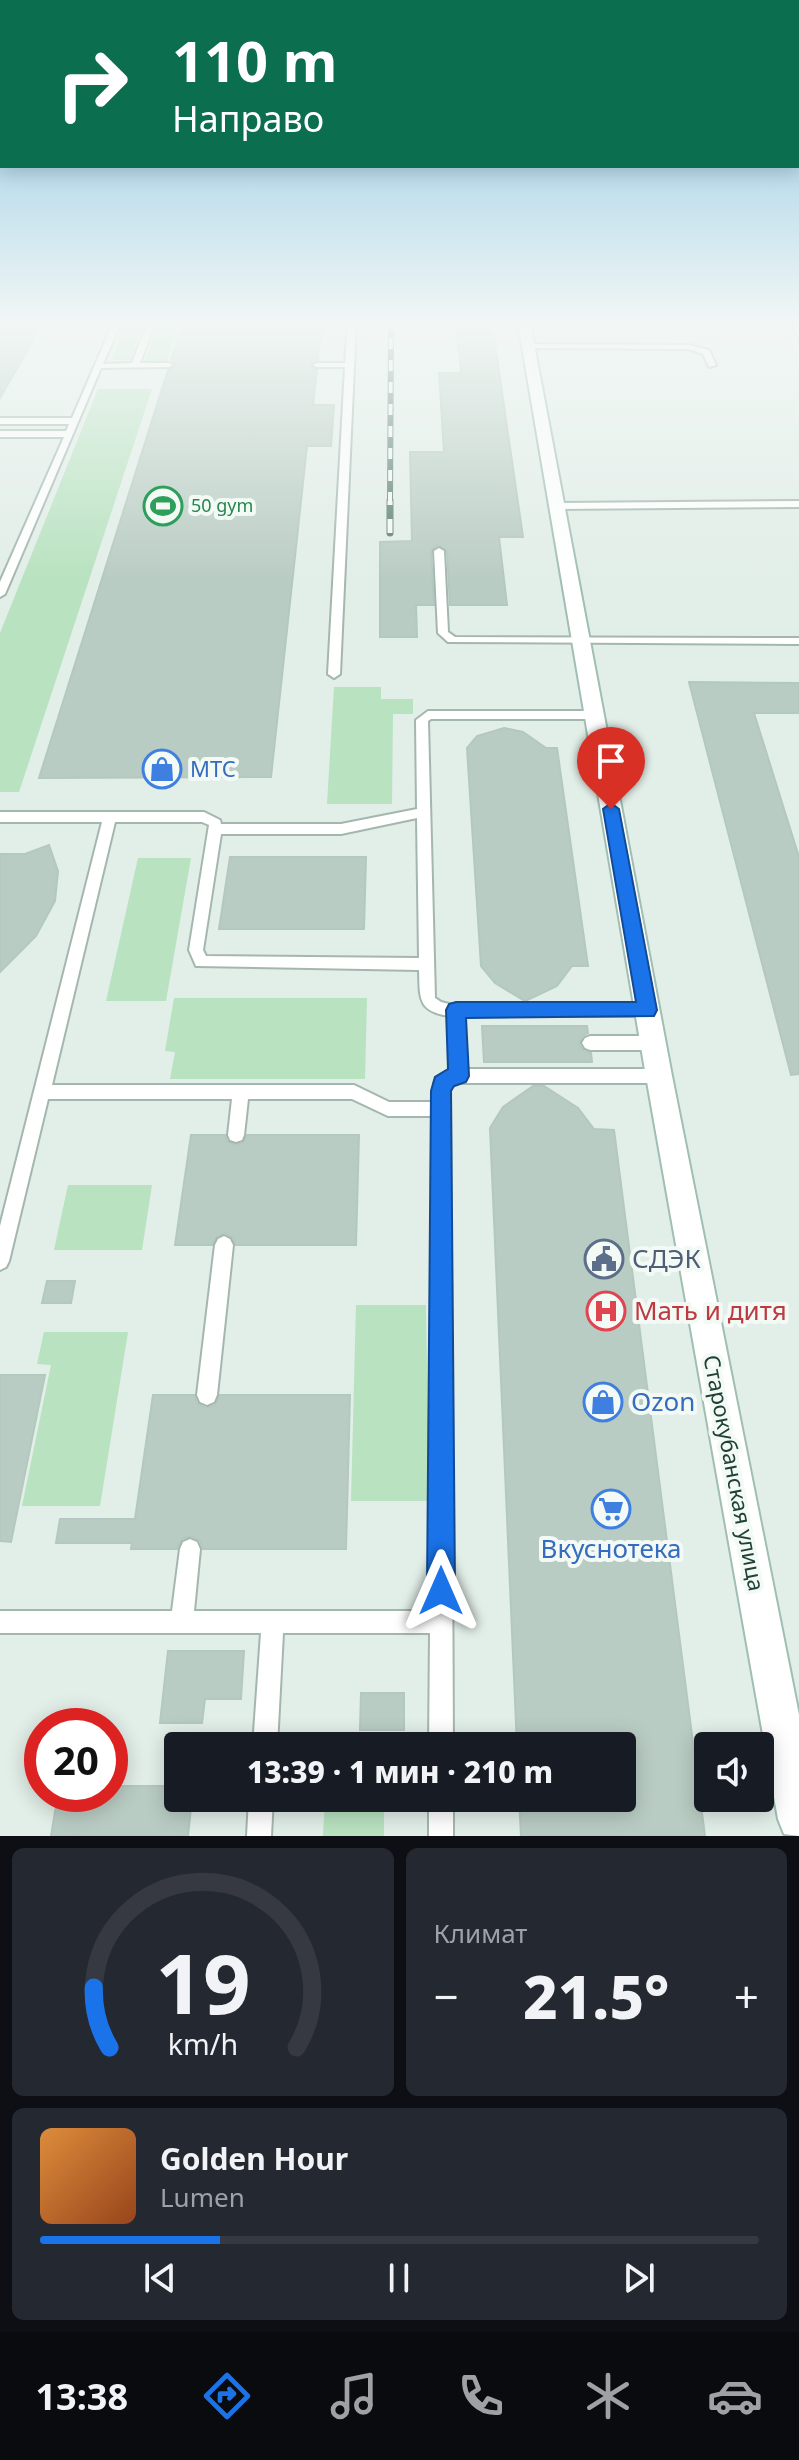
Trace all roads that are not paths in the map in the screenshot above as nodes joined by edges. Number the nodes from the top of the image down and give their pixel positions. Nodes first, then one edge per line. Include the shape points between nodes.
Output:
1 (80, 409) edge
2 (347, 409) edge
3 (539, 409) edge
4 (0, 421) edge
5 (74, 421) junction
6 (0, 434) edge
7 (68, 434) junction
8 (799, 504) edge
9 (557, 506) junction
10 (439, 551) dead end
11 (0, 594) edge
12 (581, 641) junction
13 (799, 641) edge
14 (334, 674) dead end
15 (594, 715) junction
16 (423, 812) junction
17 (0, 817) edge
18 (110, 817) junction
19 (215, 829) junction
20 (426, 964) junction
21 (456, 1010) junction
22 (647, 1010) junction
23 (590, 1043) dead end
24 (653, 1043) junction
25 (459, 1076) junction
26 (659, 1076) junction
27 (42, 1092) junction
28 (241, 1092) junction
29 (441, 1109) junction
30 (236, 1135) dead end
31 (224, 1245) dead end
32 (0, 1261) edge
33 (207, 1395) dead end
34 (190, 1549) dead end
35 (0, 1622) edge
36 (182, 1622) junction
37 (273, 1622) junction
38 (441, 1622) junction
39 (266, 1732) edge
40 (441, 1732) edge
41 (260, 1812) edge
42 (441, 1812) edge
43 (799, 1819) edge
44 (259, 1836) edge
45 (441, 1836) edge

1 - 5 lane
2 - 14 lane
3 - 9 street, Старокубанская улица
4 - 5 lane
5 - 7 lane
6 - 7 lane
7 - 11 lane
8 - 9 lane
9 - 12 street, Старокубанская улица
10 - 12 lane via 443,633 452,640
12 - 13 lane
12 - 15 street, Старокубанская улица
15 - 16 lane via 428,715 421,725
15 - 22 street, Старокубанская улица
16 - 19 lane via 341,829
16 - 20 lane
17 - 18 lane
18 - 19 lane via 204,817 215,823
18 - 27 lane
19 - 20 lane via 196,950 201,962
20 - 21 lane via 429,1002
21 - 22 lane
21 - 25 lane
22 - 24 street, Старокубанская улица
23 - 24 lane
24 - 26 street, Старокубанская улица
25 - 26 lane
25 - 29 lane via 442,1083
26 - 43 street, Старокубанская улица
27 - 28 lane
27 - 32 lane
28 - 29 lane via 354,1092 388,1109
28 - 30 lane
29 - 38 lane
31 - 33 lane
34 - 36 lane
35 - 36 lane
36 - 37 lane
37 - 38 lane
37 - 39 lane
38 - 40 lane
41 - 44 lane
42 - 45 lane

